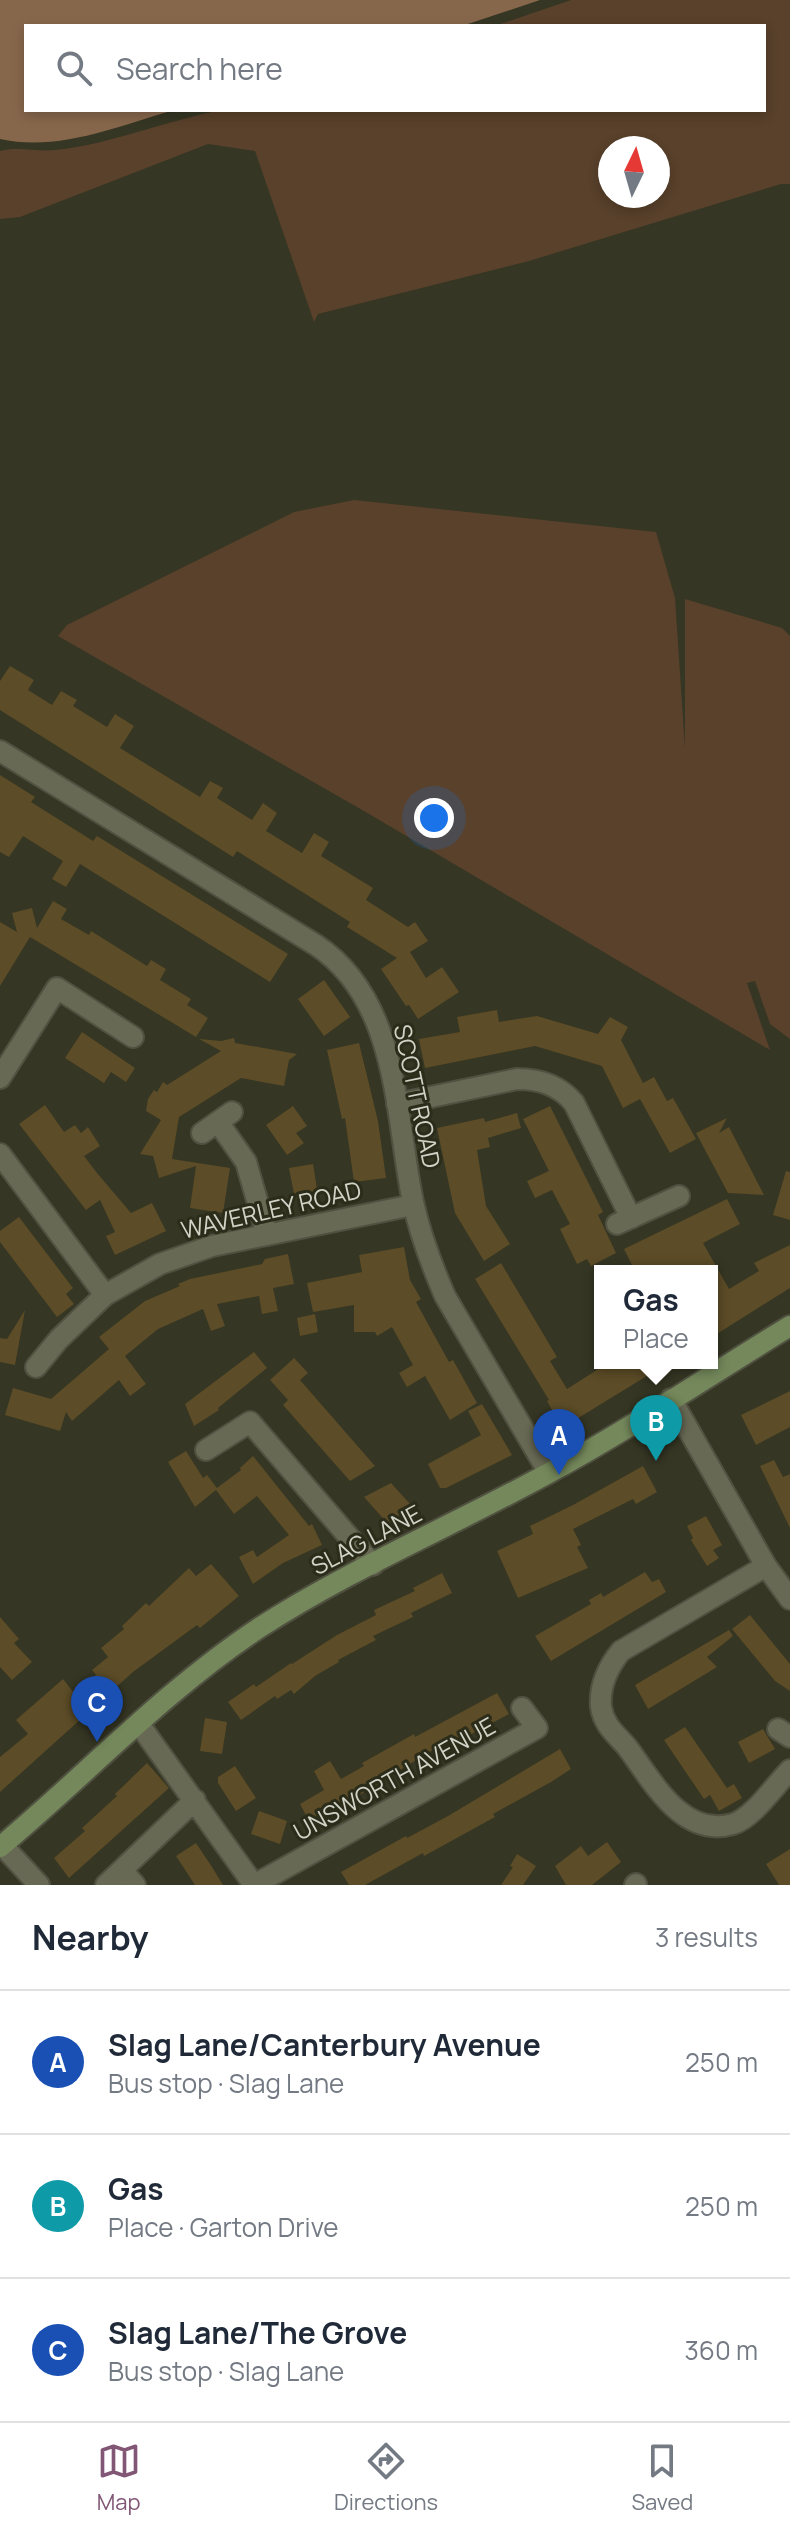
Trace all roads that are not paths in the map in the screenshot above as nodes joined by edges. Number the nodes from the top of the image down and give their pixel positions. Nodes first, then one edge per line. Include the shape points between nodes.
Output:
1 (0, 751) edge
2 (133, 1037) dead end
3 (0, 1078) edge
4 (397, 1104) junction
5 (218, 1123) dead end
6 (0, 1154) edge
7 (17, 1177) junction
8 (0, 1191) edge
9 (679, 1196) dead end
10 (413, 1205) junction
11 (267, 1235) junction
12 (105, 1295) junction
13 (790, 1326) edge
14 (36, 1367) dead end
15 (671, 1399) junction
16 (206, 1450) dead end
17 (549, 1473) junction
18 (373, 1565) junction
19 (766, 1566) junction
20 (790, 1599) edge
21 (522, 1708) dead end
22 (139, 1724) junction
23 (790, 1770) edge
24 (195, 1800) junction
25 (1, 1846) edge
26 (128, 1878) edge
27 (39, 1885) edge
28 (106, 1885) edge
29 (254, 1885) edge

1 - 4 street, SCOTT ROAD via 329,954 369,1006 388,1057
2 - 3 street via 57,988
4 - 9 street via 517,1079 553,1086 574,1103 624,1221
4 - 10 street, SCOTT ROAD
5 - 11 street via 246,1162
6 - 7 street
7 - 8 street
7 - 12 street
10 - 11 street, WAVERLEY ROAD
10 - 17 street, SCOTT ROAD via 445,1296
11 - 12 street, WAVERLEY ROAD via 186,1253
12 - 14 street, WAVERLEY ROAD
13 - 15 street, SLAG LANE
15 - 17 street, SLAG LANE
15 - 19 street
16 - 18 street via 250,1422
17 - 18 street, SLAG LANE
18 - 22 street, SLAG LANE via 257,1630
19 - 20 street
19 - 23 street via 621,1651 603,1681 602,1709 605,1722 638,1767 678,1812 693,1821 734,1824
21 - 29 street, UNSWORTH AVENUE via 537,1728
22 - 24 street
22 - 25 street, SLAG LANE
24 - 26 street
24 - 29 street
25 - 27 street
26 - 28 street

